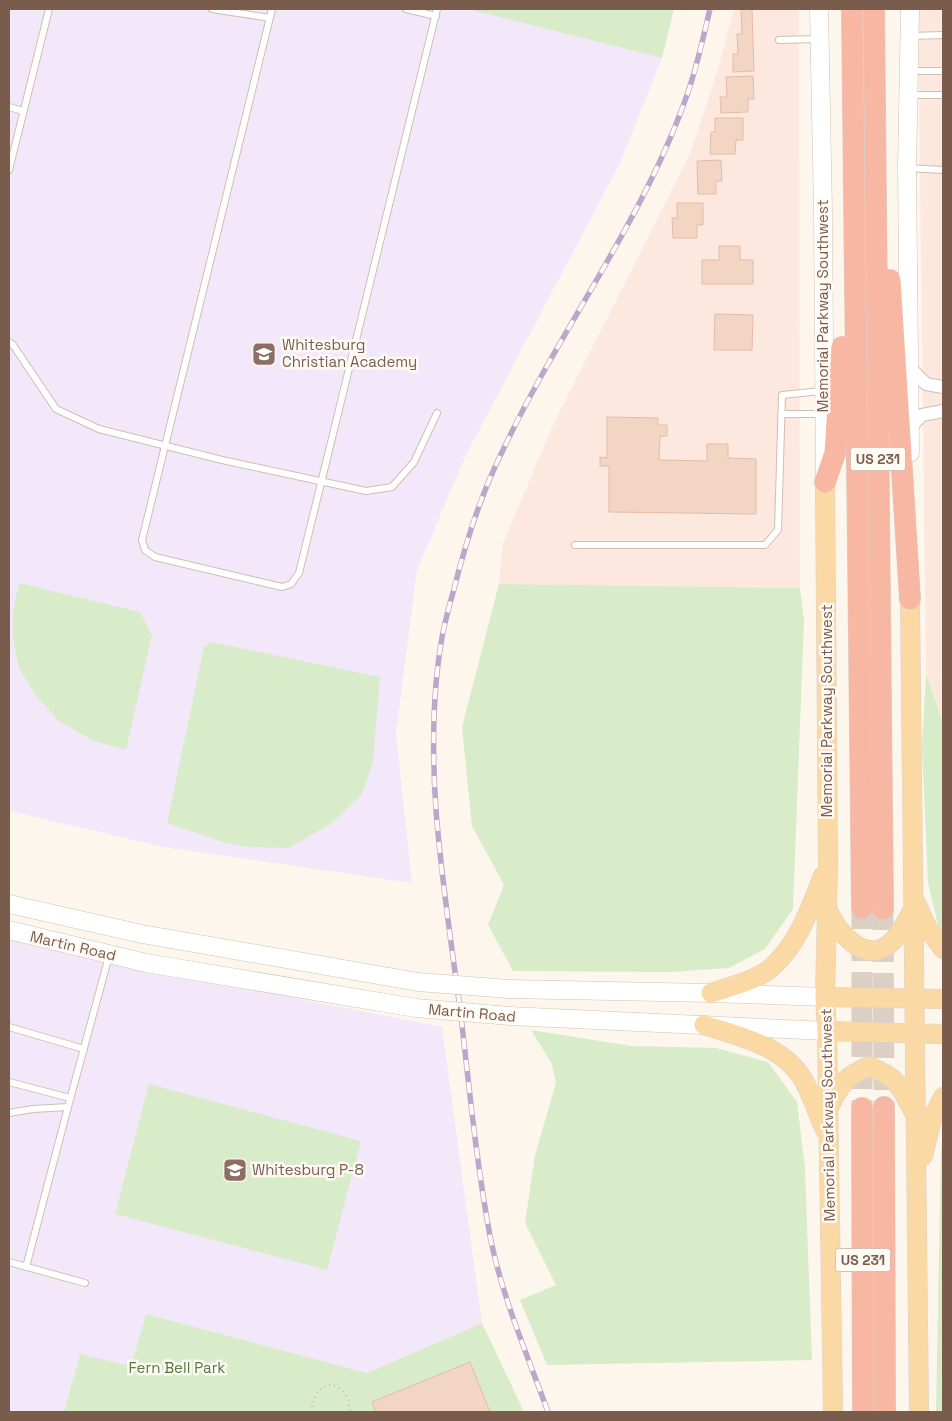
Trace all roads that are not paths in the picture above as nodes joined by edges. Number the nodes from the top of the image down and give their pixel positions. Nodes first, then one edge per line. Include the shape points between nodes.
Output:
1 (49, 9) edge
2 (212, 9) edge
3 (272, 9) edge
4 (406, 9) edge
5 (819, 9) edge
6 (852, 9) edge
7 (874, 9) edge
8 (910, 9) edge
9 (436, 12) edge
10 (270, 18) junction
11 (943, 34) edge
12 (910, 36) junction
13 (820, 39) junction
14 (779, 40) dead end
15 (910, 71) junction
16 (943, 71) edge
17 (909, 95) junction
18 (943, 95) edge
19 (9, 107) edge
20 (23, 111) junction
21 (907, 168) junction
22 (9, 170) edge
23 (943, 170) edge
24 (876, 202) junction
25 (854, 206) junction
26 (9, 342) edge
27 (909, 366) junction
28 (943, 386) edge
29 (824, 391) junction
30 (943, 411) edge
31 (437, 413) dead end
32 (782, 414) junction
33 (824, 414) junction
34 (910, 428) junction
35 (166, 446) junction
36 (321, 481) junction
37 (825, 482) junction
38 (576, 545) dead end
39 (910, 599) junction
40 (828, 863) junction
41 (913, 903) junction
42 (9, 904) edge
43 (827, 907) junction
44 (9, 930) edge
45 (943, 949) edge
46 (109, 955) junction
47 (711, 993) junction
48 (825, 997) junction
49 (916, 998) junction
50 (943, 1000) edge
51 (704, 1025) junction
52 (9, 1027) edge
53 (827, 1031) junction
54 (914, 1034) junction
55 (943, 1034) edge
56 (84, 1049) junction
57 (9, 1082) edge
58 (943, 1097) edge
59 (70, 1098) junction
60 (68, 1107) junction
61 (884, 1107) tunnel mouth
62 (862, 1108) tunnel mouth
63 (828, 1110) junction
64 (9, 1113) edge
65 (916, 1116) junction
66 (828, 1137) junction
67 (916, 1179) junction
68 (9, 1262) edge
69 (26, 1267) junction
70 (85, 1283) dead end
71 (833, 1412) edge
72 (863, 1412) edge
73 (885, 1412) edge
74 (919, 1412) edge

1 - 20 lane
2 - 10 lane
3 - 10 lane
4 - 9 lane
5 - 13 main road, Memorial Parkway Southwest
6 - 25 highway, Memorial Parkway Southwest / US 231
7 - 24 highway, Memorial Parkway Southwest / US 231
8 - 12 main road
9 - 36 lane
10 - 35 lane
11 - 12 lane
12 - 15 main road
13 - 14 lane
13 - 29 main road, Memorial Parkway Southwest
15 - 16 lane
15 - 17 main road
17 - 18 lane
17 - 21 main road
19 - 20 lane
20 - 22 lane
21 - 23 lane
21 - 27 main road
24 - 25 highway, Memorial Parkway Southwest / US 231 via 872,908
24 - 39 highway via 887,242
25 - 37 highway via 843,242 844,314 836,453
26 - 35 lane via 56,409 99,429
27 - 28 street via 926,384
27 - 34 main road
29 - 32 lane via 782,394
29 - 33 main road, Memorial Parkway Southwest
30 - 34 street via 922,415
31 - 36 lane via 414,462 392,487 366,490
32 - 33 lane
32 - 38 lane via 778,530 766,545
33 - 37 main road, Memorial Parkway Southwest
34 - 39 main road
35 - 36 lane
35 - 36 lane via 142,540 145,550 156,557 282,587 291,584 299,573
37 - 40 main road, Memorial Parkway Southwest
39 - 41 main road
40 - 43 main road, Memorial Parkway Southwest
40 - 47 main road via 795,939 771,968 740,984
41 - 43 main road via 900,933 879,950 869,951 843,935
41 - 45 main road
41 - 49 main road
42 - 47 main road, Martin Road, bridge via 142,934 418,982 509,989
43 - 48 main road, Memorial Parkway Southwest
44 - 46 main road, Martin Road
46 - 51 main road, Martin Road, bridge via 416,1008
46 - 56 lane
47 - 48 main road, Martin Road
48 - 49 main road, Martin Road
48 - 53 main road, Memorial Parkway Southwest
49 - 50 main road, Martin Road
49 - 54 main road
51 - 53 main road, Martin Road
51 - 66 main road via 754,1041 788,1060 805,1083
52 - 56 lane
53 - 54 main road, Martin Road
53 - 63 main road, Memorial Parkway Southwest
54 - 55 main road, Martin Road
54 - 65 main road
56 - 59 lane
57 - 59 lane
58 - 67 main road via 932,1119
59 - 60 lane
60 - 64 lane
60 - 69 lane
61 - 73 highway, US 231
62 - 72 highway, US 231
63 - 65 main road via 840,1086 852,1073 869,1066 897,1082
63 - 66 main road, Memorial Parkway Southwest
65 - 67 main road
66 - 71 main road, Memorial Parkway Southwest
67 - 74 main road
68 - 69 lane
69 - 70 lane

